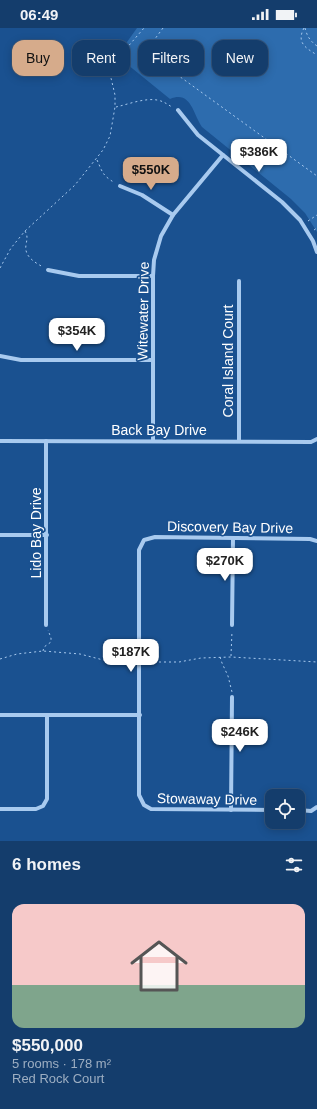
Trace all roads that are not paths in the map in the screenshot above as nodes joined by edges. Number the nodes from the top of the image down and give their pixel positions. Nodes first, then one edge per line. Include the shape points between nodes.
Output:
1 (178, 110) road end
2 (223, 155) junction
3 (120, 186) road end
4 (173, 215) junction
5 (317, 252) edge
6 (48, 270) road end
7 (153, 276) junction
8 (239, 281) dead end
9 (0, 356) edge
10 (153, 360) junction
11 (317, 439) edge
12 (46, 441) junction
13 (153, 441) junction
14 (239, 441) junction
15 (0, 442) edge
16 (0, 535) edge
17 (47, 535) junction
18 (233, 538) junction
19 (317, 541) edge
20 (46, 625) road end
21 (232, 625) road end
22 (232, 697) road end
23 (0, 715) edge
24 (47, 715) junction
25 (140, 715) junction
26 (317, 807) edge
27 (0, 809) edge
28 (231, 810) junction
29 (265, 810) edge
30 (305, 811) edge

1 - 2 street via 198,135
2 - 4 street, Witewater Drive
2 - 5 street via 282,202 300,220
3 - 4 street via 142,195
4 - 7 street, Witewater Drive via 161,236 154,260
6 - 7 street via 79,276
7 - 10 street, Witewater Drive
8 - 14 street, Coral Island Court
9 - 10 street via 21,360
10 - 13 street, Witewater Drive
11 - 14 street, Back Bay Drive via 311,442
12 - 13 street, Back Bay Drive
12 - 15 street, Back Bay Drive
12 - 17 street, Lido Bay Drive
13 - 14 street, Back Bay Drive
16 - 17 street
17 - 20 street, Lido Bay Drive
18 - 19 street, Discovery Bay Drive
18 - 21 street
18 - 25 street, Discovery Bay Drive via 155,537 144,540 139,550
22 - 28 street
23 - 24 street
24 - 25 street
24 - 27 street via 47,799 43,806 36,809
25 - 28 street, Stowaway Drive via 139,795 144,805 150,809
26 - 30 street via 311,811
28 - 29 street, Stowaway Drive

